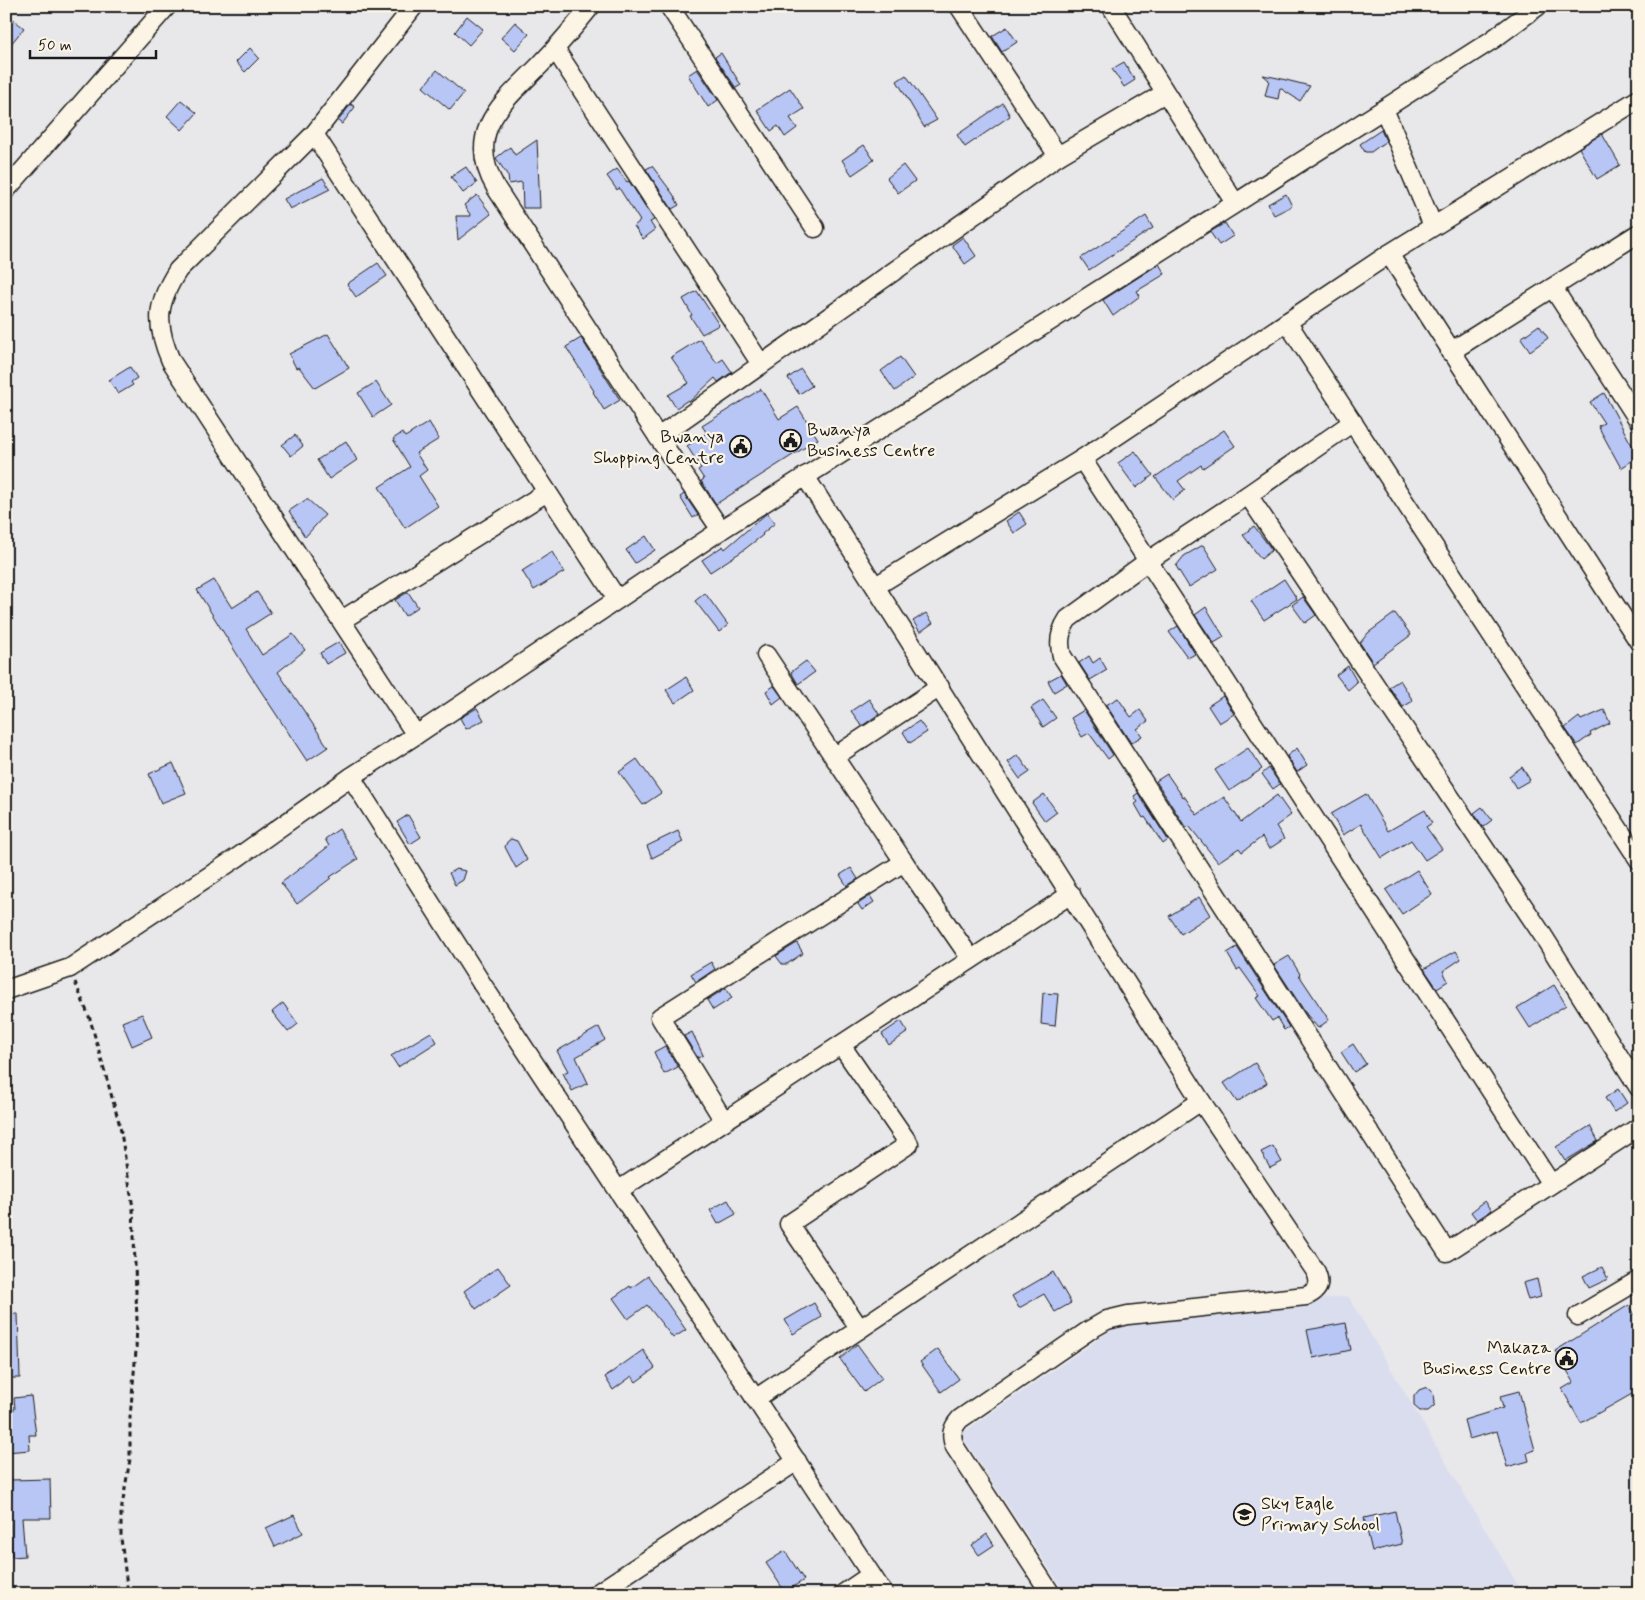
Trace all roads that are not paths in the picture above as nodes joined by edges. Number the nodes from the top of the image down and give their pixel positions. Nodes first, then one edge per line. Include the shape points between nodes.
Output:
1 (167, 6) edge
2 (414, 6) edge
3 (591, 6) edge
4 (669, 6) edge
5 (959, 6) edge
6 (1111, 6) edge
7 (1538, 6) edge
8 (555, 50) junction
9 (1165, 93) junction
10 (1639, 99) edge
11 (1384, 109) junction
12 (314, 134) junction
13 (1058, 156) junction
14 (6, 190) edge
15 (1235, 203) junction
16 (1433, 226) junction
17 (815, 228) dead end
18 (1639, 233) edge
19 (1389, 254) junction
20 (1552, 288) junction
21 (1287, 322) junction
22 (1450, 352) junction
23 (761, 364) junction
24 (1639, 421) edge
25 (1353, 422) junction
26 (658, 437) junction
27 (1082, 459) junction
28 (806, 476) junction
29 (547, 492) junction
30 (1248, 495) junction
31 (721, 530) junction
32 (1148, 561) junction
33 (876, 586) junction
34 (617, 599) junction
35 (342, 620) junction
36 (1639, 642) edge
37 (766, 655) dead end
38 (940, 687) junction
39 (416, 735) junction
40 (834, 758) junction
41 (351, 777) junction
42 (1639, 860) edge
43 (904, 862) junction
44 (1071, 894) junction
45 (971, 959) junction
46 (6, 990) edge
47 (841, 1044) junction
48 (1639, 1088) edge
49 (1201, 1101) junction
50 (724, 1122) junction
51 (1639, 1127) edge
52 (1551, 1184) junction
53 (619, 1190) junction
54 (1639, 1280) edge
55 (1578, 1316) dead end
56 (860, 1329) junction
57 (755, 1398) junction
58 (798, 1461) junction
59 (871, 1575) junction
60 (1639, 1579) edge
61 (596, 1594) edge
62 (843, 1594) edge
63 (884, 1594) edge
64 (1051, 1594) edge
65 (1638, 1594) edge

1 - 14 street
2 - 12 street
3 - 8 street
4 - 17 street
5 - 13 street
6 - 9 street
7 - 11 street via 1492,40
8 - 23 street
8 - 26 street via 492,118 484,144 486,166 496,188
9 - 13 street
9 - 15 street
10 - 16 street
11 - 15 street
11 - 16 street
12 - 29 street
12 - 35 street via 178,270 163,298 160,325 171,361
13 - 23 street
15 - 28 street
16 - 19 street
18 - 20 street
19 - 21 street
19 - 22 street
20 - 22 street
20 - 24 street
21 - 25 street
21 - 27 street
22 - 36 street
23 - 26 street
25 - 30 street
25 - 42 street
26 - 31 street
27 - 32 street
27 - 33 street
28 - 31 street
28 - 33 street
29 - 34 street
29 - 35 street
30 - 32 street
30 - 48 street via 1536,925
31 - 34 street
32 - 52 street
32 - 52 street via 1068,619 1060,638 1062,656 1436,1235 1447,1252
33 - 38 street
34 - 39 street
35 - 39 street
37 - 40 street
38 - 40 street
38 - 44 street
39 - 41 street
40 - 43 street
41 - 46 street via 238,857 70,968
41 - 53 street via 482,984
43 - 45 street
43 - 50 street via 660,1017
44 - 45 street
44 - 49 street
45 - 47 street
47 - 50 street
47 - 56 street via 909,1144 789,1224
49 - 56 street
49 - 64 street via 1316,1272 1318,1287 1306,1296 1107,1320 960,1419 952,1432 955,1447
50 - 53 street
51 - 52 street
53 - 57 street
54 - 55 street
56 - 57 street
57 - 58 street
58 - 59 street
58 - 61 street
59 - 62 street
59 - 63 street
60 - 65 lane

